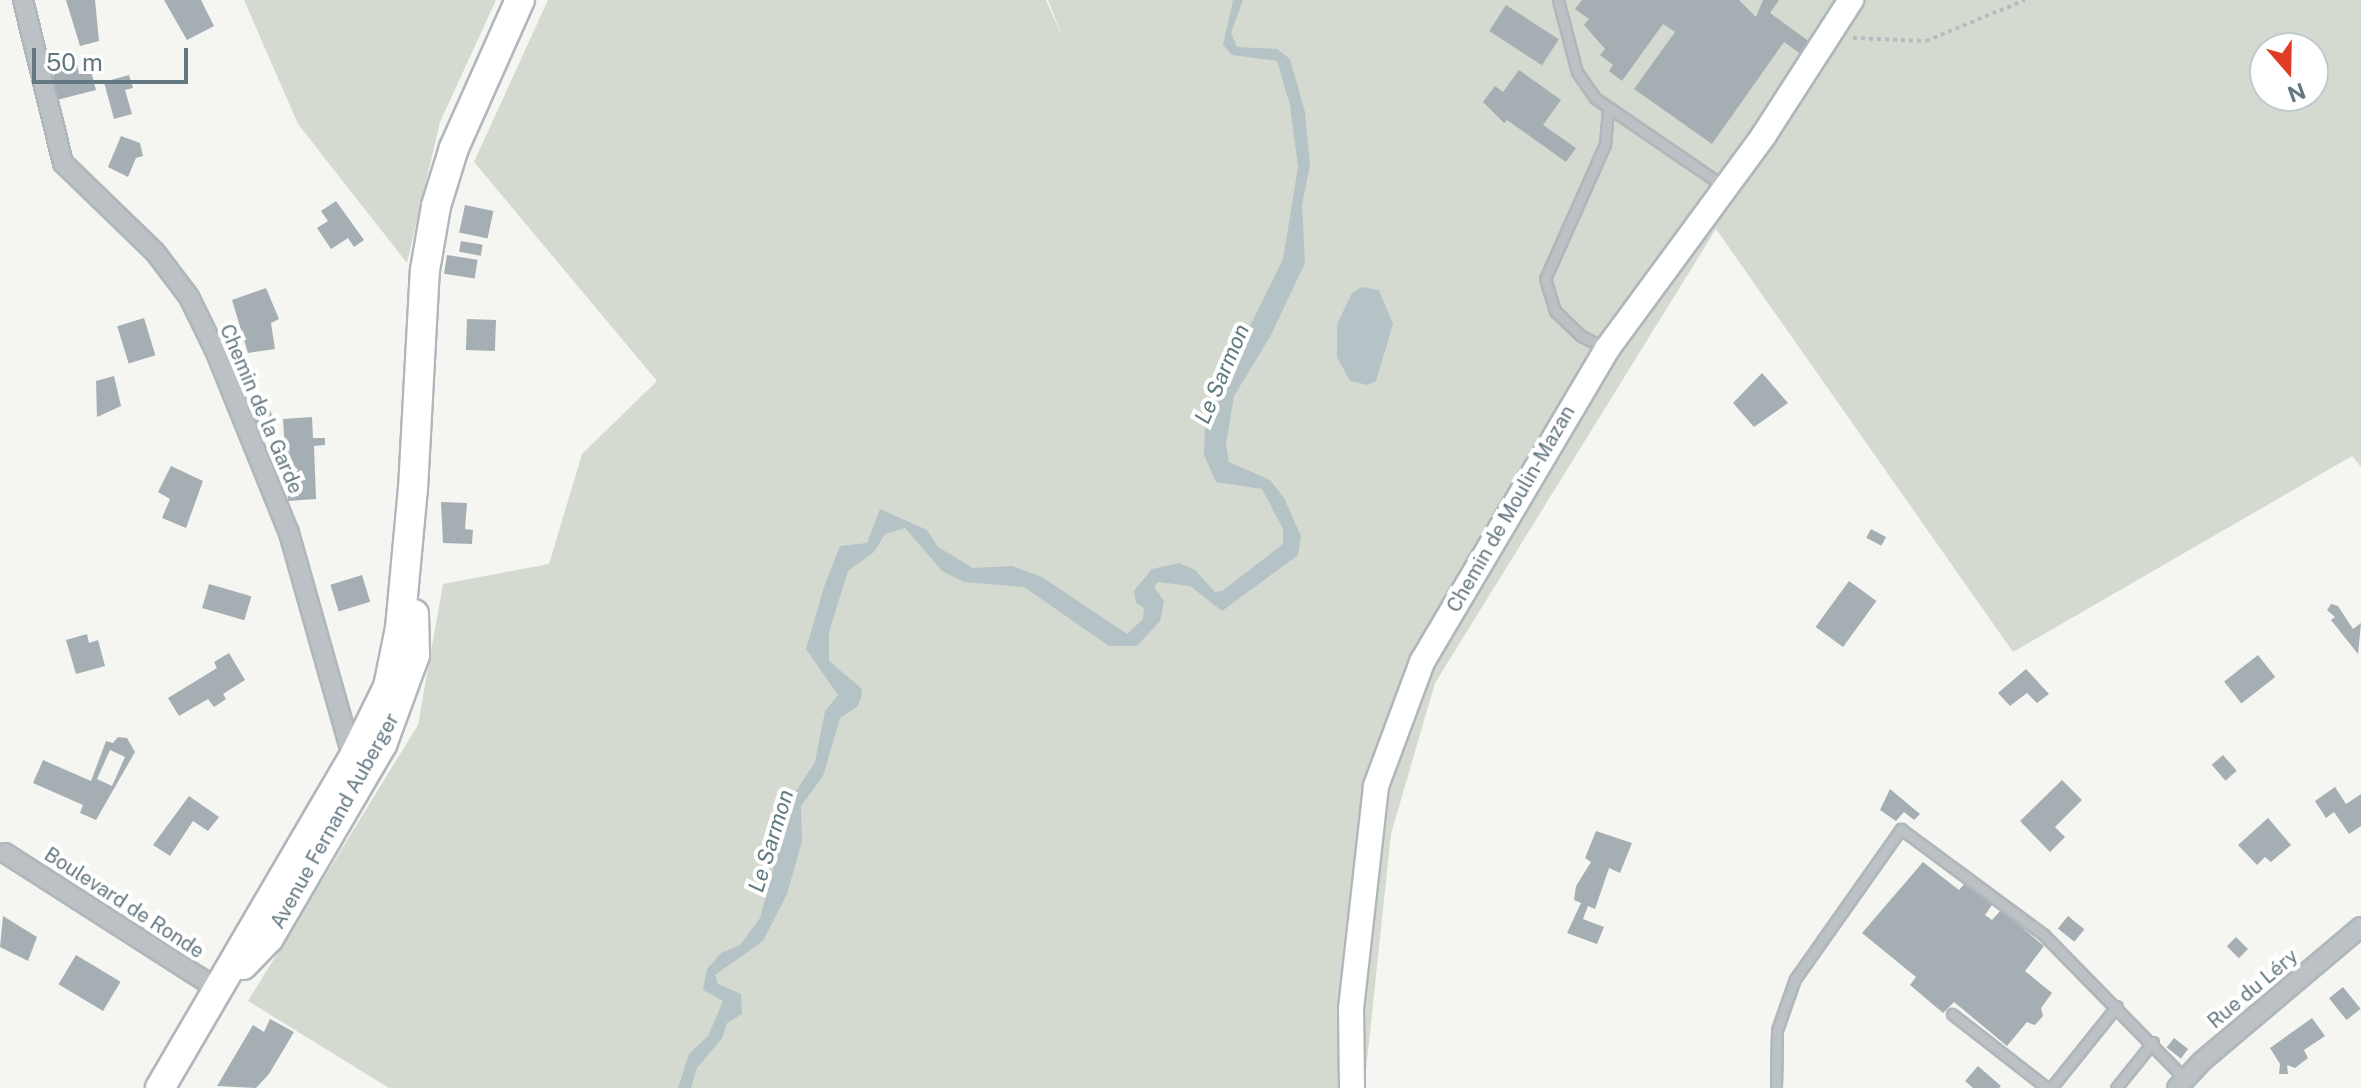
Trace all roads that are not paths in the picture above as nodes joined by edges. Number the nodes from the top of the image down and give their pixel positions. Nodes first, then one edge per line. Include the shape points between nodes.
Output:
1 (23, 0) edge
2 (520, 0) edge
3 (1558, 0) edge
4 (1851, 0) edge
5 (1608, 108) junction
6 (1725, 187) junction
7 (1607, 349) junction
8 (413, 489) junction
9 (355, 754) junction
10 (5, 853) dead end
11 (308, 873) junction
12 (2361, 927) edge
13 (219, 990) junction
14 (2117, 1006) junction
15 (1952, 1014) dead end
16 (2153, 1042) junction
17 (2181, 1083) edge
18 (160, 1088) edge
19 (1352, 1088) edge
20 (1776, 1088) edge
21 (2049, 1088) edge
22 (2116, 1088) edge

1 - 9 street, Chemin de la Garde via 63,163 155,252 189,297 215,350 289,533
2 - 8 main road, Avenue Fernand Auberger via 454,148 436,206 425,270
3 - 5 lane via 1583,84
4 - 6 street, Chemin de Moulin-Mazan via 1834,34
5 - 6 lane
5 - 7 lane via 1605,144 1545,279 1555,311 1580,335
6 - 7 street, Chemin de Moulin-Mazan
7 - 19 street, Chemin de Moulin-Mazan via 1422,662 1396,724 1376,786 1351,1009
8 - 9 main road, Avenue Fernand Auberger via 400,628 388,687
8 - 11 main road, Avenue Fernand Auberger via 415,655 382,745
9 - 11 street
9 - 13 main road, Avenue Fernand Auberger
10 - 13 street, Boulevard de Ronde
11 - 13 main road, Avenue Fernand Auberger via 269,938
12 - 17 street, Rue du Léry
13 - 18 main road, Avenue Fernand Auberger
14 - 16 lane
14 - 20 lane via 2044,935 1901,829 1795,979 1777,1030
14 - 21 lane
15 - 21 lane
16 - 17 lane
16 - 22 lane

